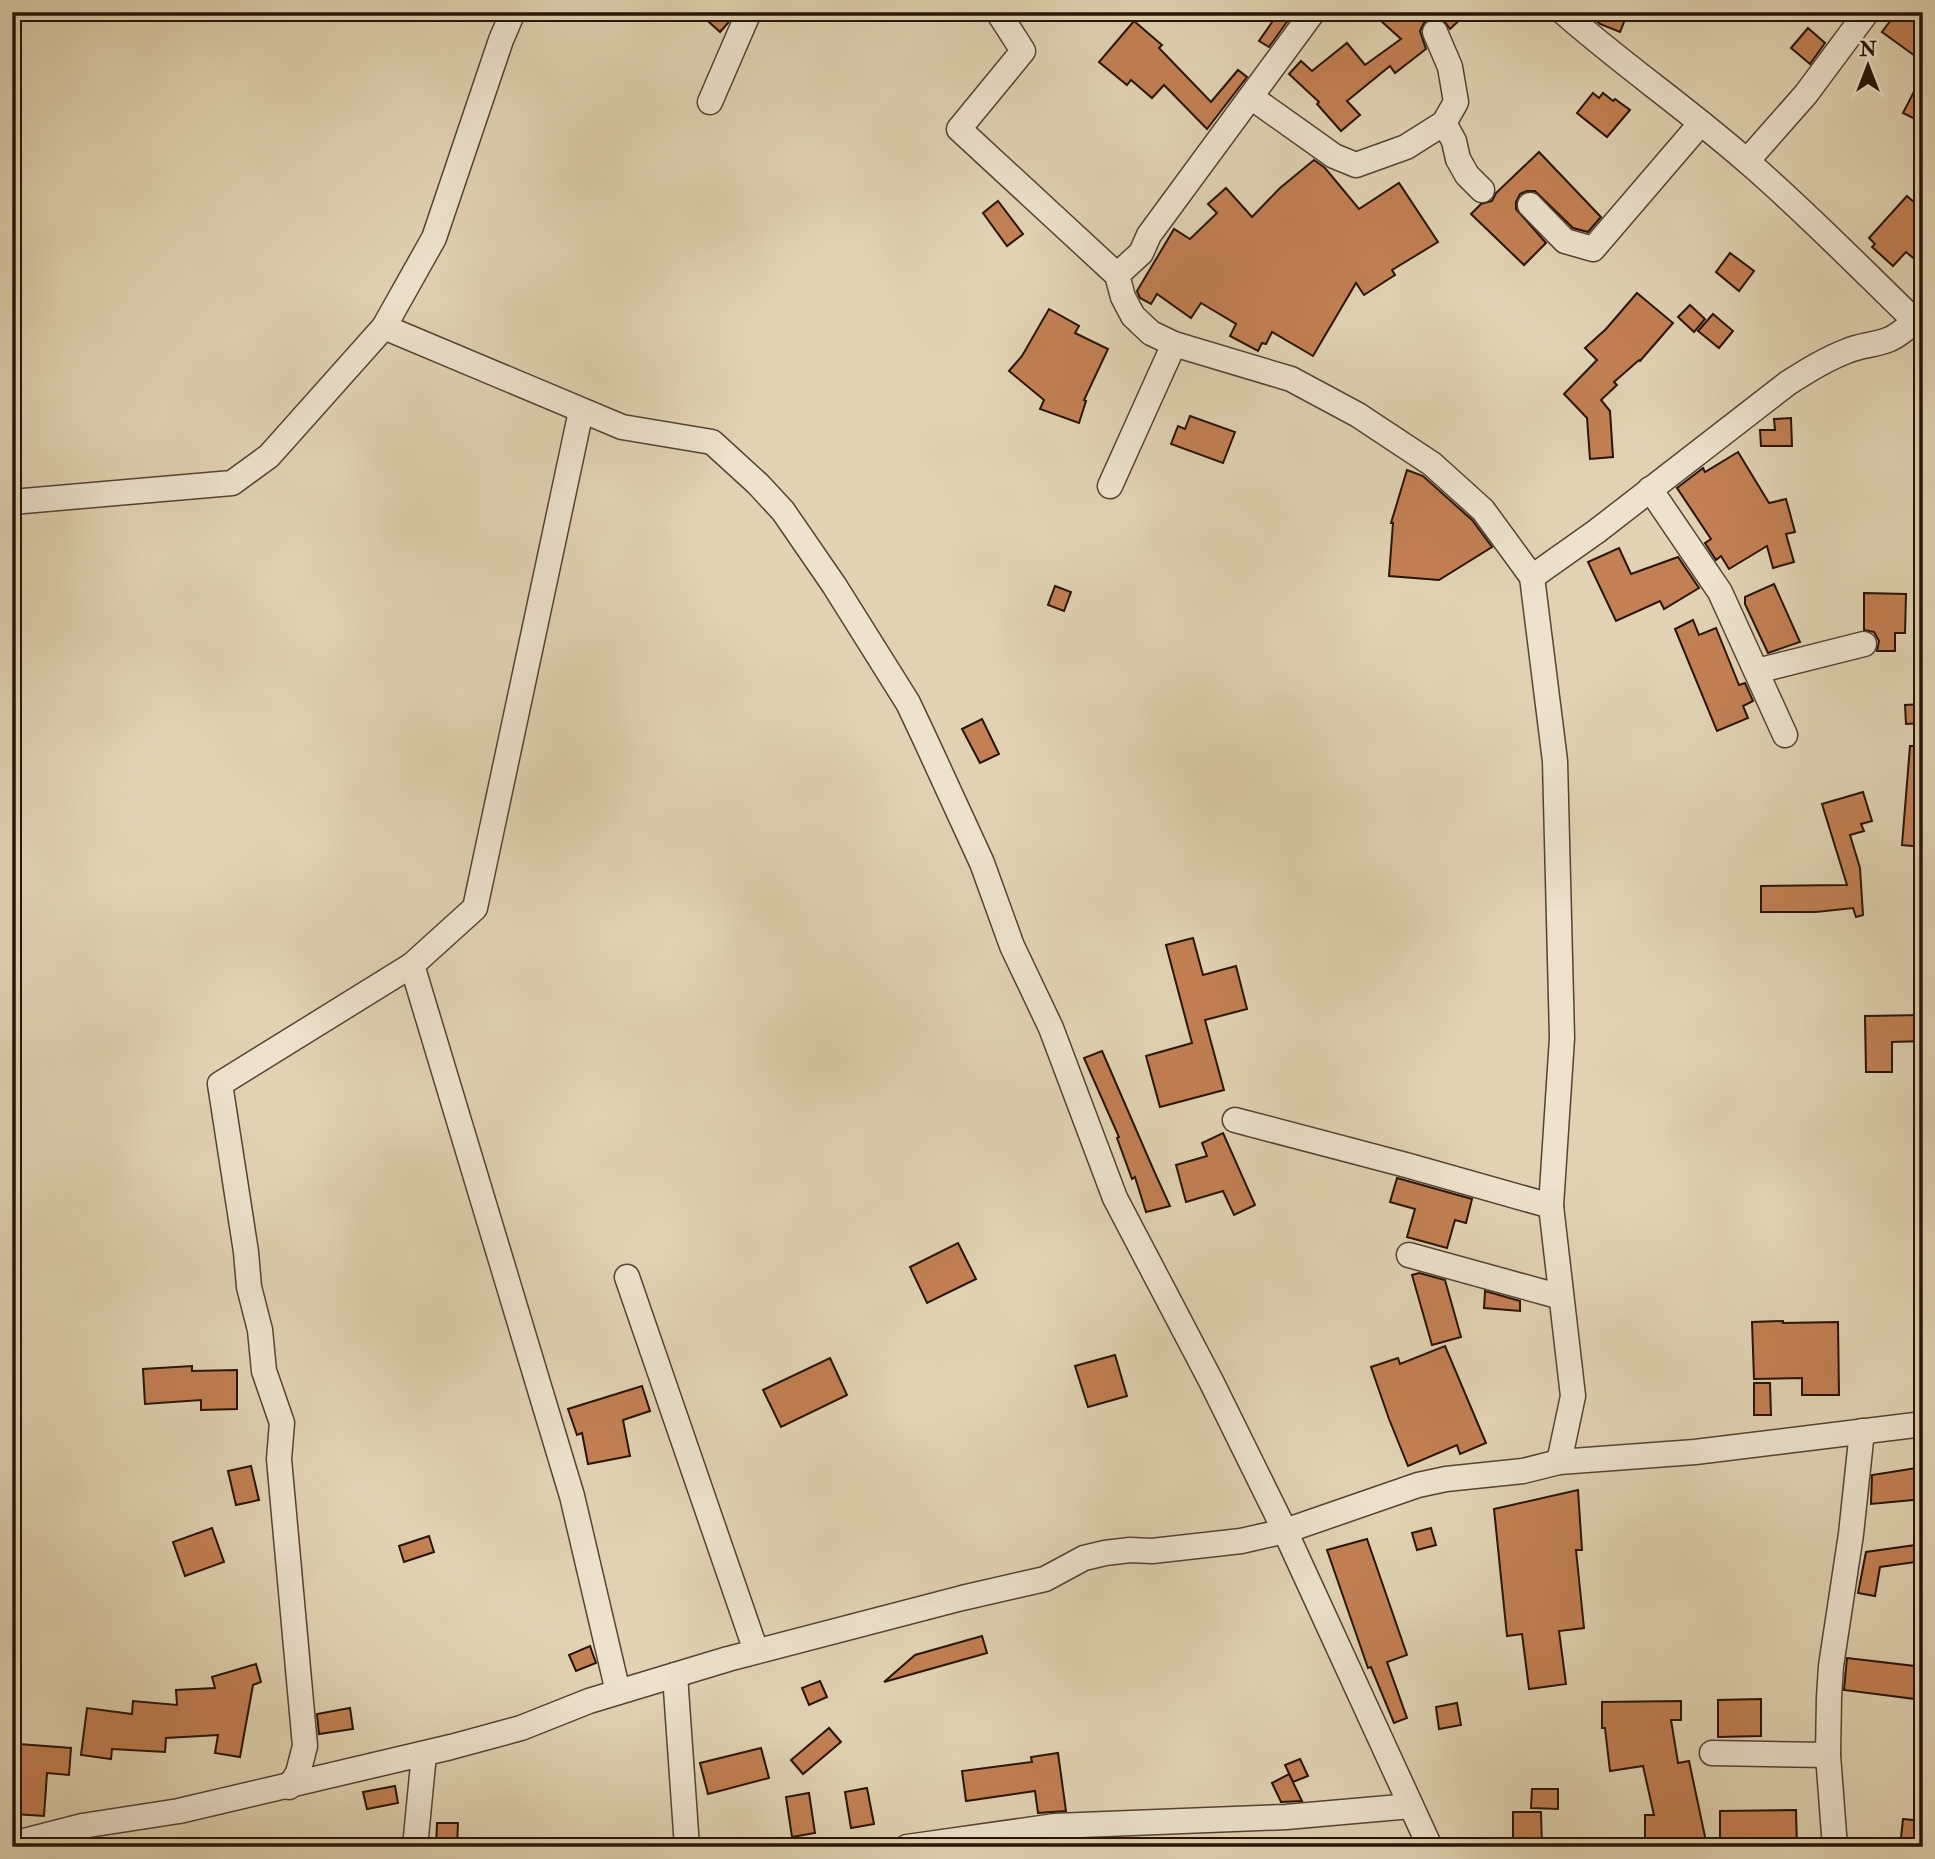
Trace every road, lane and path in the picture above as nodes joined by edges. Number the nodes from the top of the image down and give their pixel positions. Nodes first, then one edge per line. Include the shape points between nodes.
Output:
1 (513, 12) edge
2 (749, 12) edge
3 (999, 12) edge
4 (1313, 12) edge
5 (1563, 12) edge
6 (1867, 12) edge
7 (1435, 32) dead end
8 (1251, 97) junction
9 (710, 102) dead end
10 (1444, 123) junction
11 (1701, 123) junction
12 (1748, 161) junction
13 (1482, 190) dead end
14 (1530, 205) dead end
15 (1117, 275) junction
16 (1919, 321) edge
17 (384, 327) junction
18 (1174, 344) junction
19 (581, 411) junction
20 (1110, 486) dead end
21 (1650, 489) junction
22 (12, 502) edge
23 (1532, 577) junction
24 (1864, 644) dead end
25 (1757, 671) junction
26 (1785, 735) dead end
27 (412, 965) junction
28 (1235, 1120) dead end
29 (1550, 1206) junction
30 (1409, 1255) dead end
31 (627, 1278) dead end
32 (1561, 1297) junction
33 (1923, 1424) edge
34 (1863, 1431) junction
35 (1559, 1462) junction
36 (1285, 1531) junction
37 (756, 1651) junction
38 (675, 1675) junction
39 (618, 1692) junction
40 (1712, 1753) dead end
41 (424, 1754) junction
42 (1828, 1755) junction
43 (289, 1787) junction
44 (1411, 1806) junction
45 (12, 1844) edge
46 (415, 1847) edge
47 (687, 1847) edge
48 (907, 1847) edge
49 (1430, 1847) edge
50 (1835, 1847) edge

1 - 17 street via 434,238
2 - 9 street
3 - 15 street via 1023,51 959,129
4 - 8 street
5 - 11 street
6 - 12 street via 1806,94
7 - 10 street via 1450,67 1456,102
8 - 10 street via 1334,156 1356,165 1406,147
8 - 15 street via 1149,235 1141,253
10 - 13 street via 1467,175
11 - 12 street
11 - 14 street via 1593,249 1565,241
12 - 16 street
15 - 18 street via 1133,316 1151,333
16 - 21 street via 1902,334 1848,350 1788,383
17 - 19 street
17 - 22 street via 269,456 232,483
18 - 20 street
18 - 23 street via 1291,379 1396,439 1483,510
19 - 27 street via 475,908
19 - 36 street via 622,428 712,442 783,511 865,634 908,704 982,863 1115,1198
21 - 23 street
21 - 25 street via 1720,592
23 - 29 street via 1555,761 1562,1038
24 - 25 street
25 - 26 street
27 - 39 street via 572,1496
27 - 43 street via 220,1084 264,1371 282,1423 279,1459 305,1746
28 - 29 street
29 - 32 street
30 - 32 street
31 - 37 street
32 - 35 street via 1573,1396
33 - 34 street
34 - 35 street
34 - 42 street via 1831,1666
35 - 36 street via 1418,1486
36 - 37 street via 1241,1541 1105,1553 1084,1558 1045,1579
36 - 44 street
37 - 38 street
38 - 39 street
38 - 47 street
39 - 41 street via 521,1728
40 - 42 street
41 - 43 street
41 - 46 street
42 - 50 street
43 - 45 street via 82,1826
44 - 48 street via 1286,1817 1055,1826
44 - 49 street

